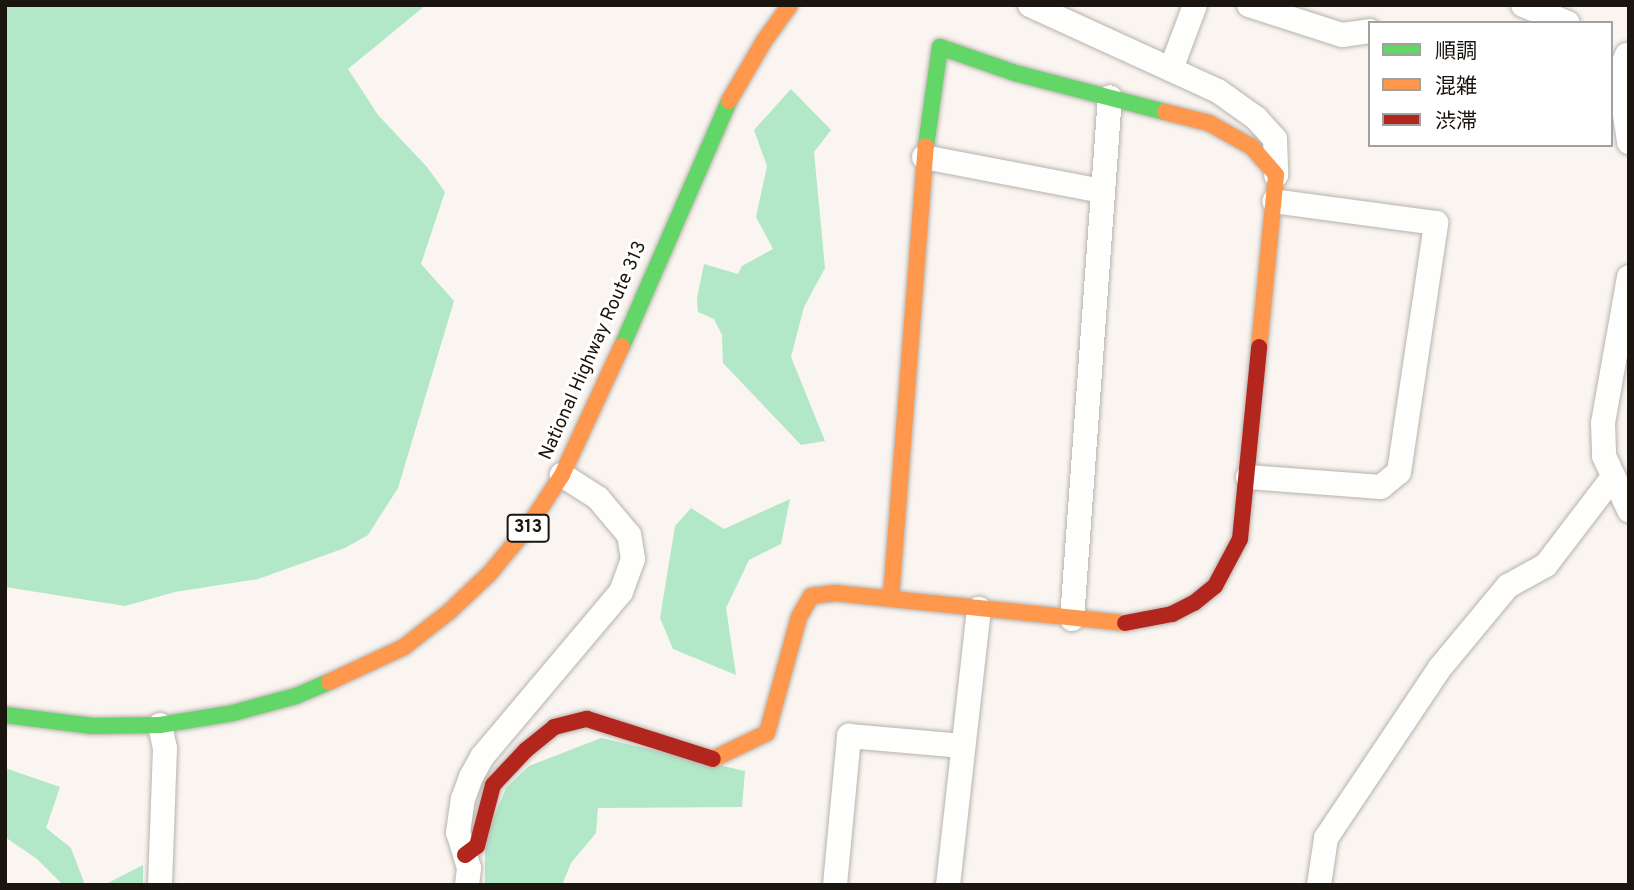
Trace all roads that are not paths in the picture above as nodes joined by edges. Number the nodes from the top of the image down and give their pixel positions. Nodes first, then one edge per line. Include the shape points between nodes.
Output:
1 (790, 5) edge
2 (1030, 5) edge
3 (1195, 5) edge
4 (1249, 5) edge
5 (1522, 5) edge
6 (1563, 21) edge
7 (1368, 31) edge
8 (1622, 52) edge
9 (1171, 69) junction
10 (1110, 97) junction
11 (1629, 142) edge
12 (924, 157) junction
13 (1276, 175) junction
14 (1102, 191) junction
15 (1274, 201) junction
16 (1629, 277) edge
17 (562, 475) junction
18 (1248, 477) junction
19 (1613, 477) junction
20 (1629, 510) edge
21 (891, 598) junction
22 (978, 609) junction
23 (1072, 619) junction
24 (5, 715) edge
25 (160, 725) junction
26 (963, 746) junction
27 (465, 855) junction
28 (160, 885) edge
29 (467, 885) edge
30 (835, 885) edge
31 (948, 885) edge
32 (1319, 885) edge

1 - 17 main road, National Highway Route 313 / 313 via 721,116
2 - 9 street
3 - 9 street
4 - 7 street via 1342,35
5 - 6 street
8 - 11 street via 1619,74
9 - 13 street via 1256,117 1275,139
10 - 12 main road via 1015,73 940,47
10 - 13 main road via 1209,123 1252,147
10 - 14 street
12 - 14 street
12 - 21 main road
13 - 15 main road
14 - 23 street
15 - 18 main road
15 - 18 street via 1436,223 1399,472 1381,487
16 - 19 street via 1603,424 1604,456
17 - 25 main road, National Highway Route 313 / 313 via 490,573 404,647 296,696
17 - 27 street via 598,498 629,535 633,559 621,593 482,757 463,799 458,832
18 - 23 main road via 1240,539 1215,586 1194,603 1132,624
19 - 20 street
19 - 32 street via 1546,565 1508,586 1439,669 1326,838
21 - 22 main road
21 - 27 main road via 834,593 811,596 799,617 767,733 712,759 587,719 554,727 493,785 477,846
22 - 23 main road
22 - 26 street
24 - 25 main road, National Highway Route 313 / 313 via 92,726
25 - 28 street via 165,748
26 - 30 street via 849,736
26 - 31 street
27 - 29 street

